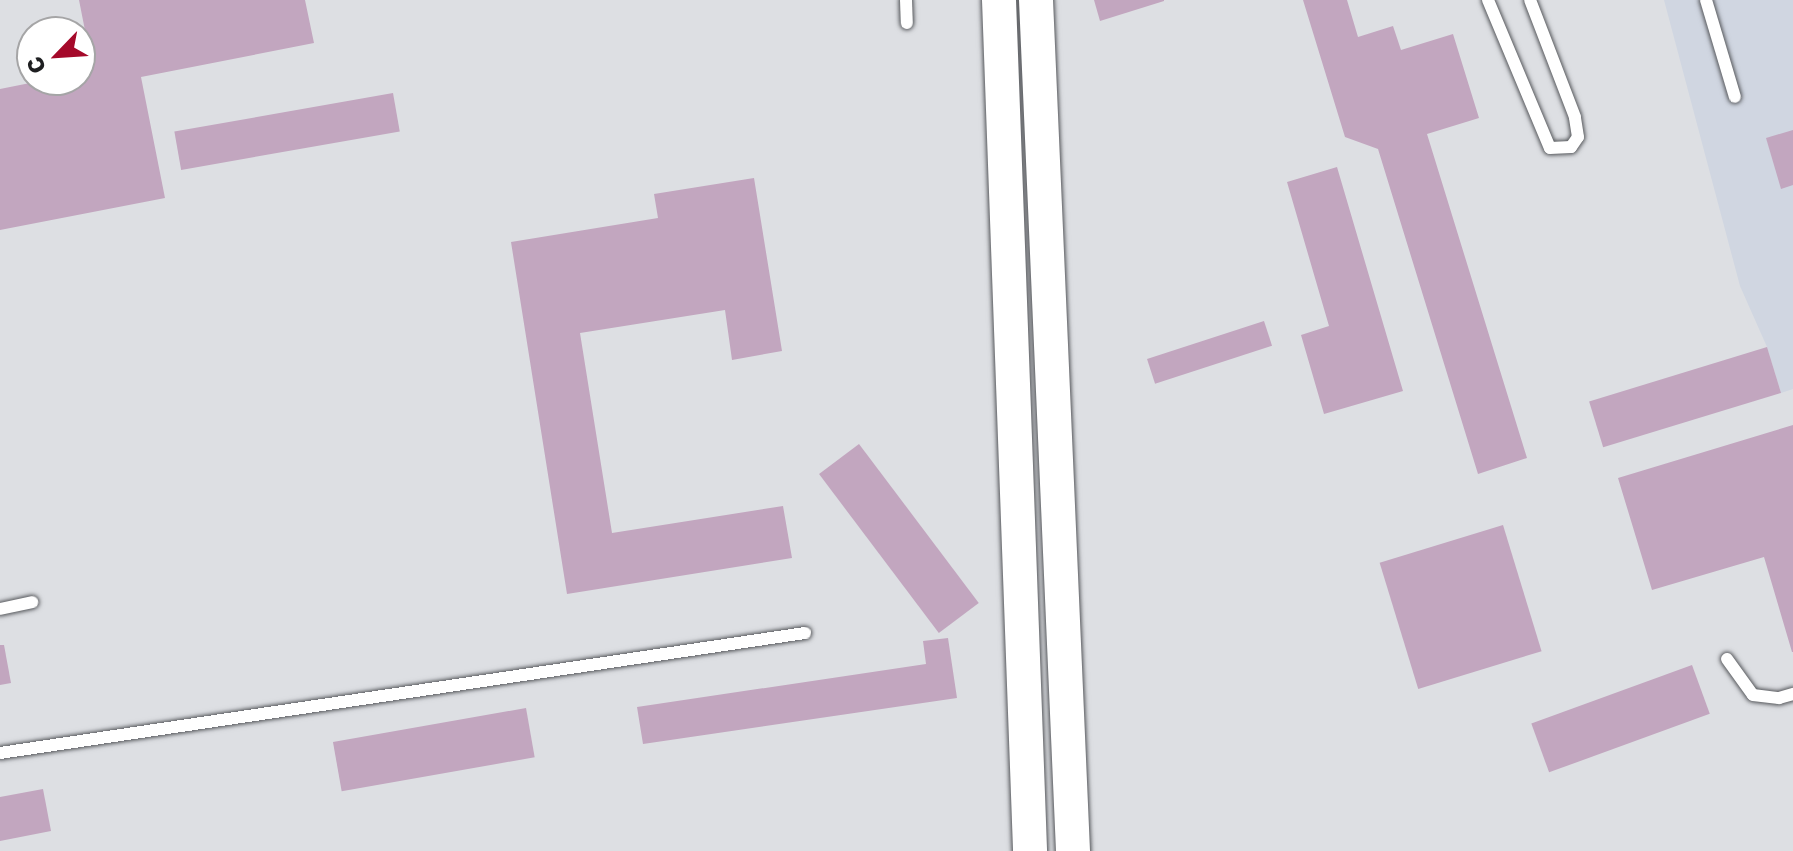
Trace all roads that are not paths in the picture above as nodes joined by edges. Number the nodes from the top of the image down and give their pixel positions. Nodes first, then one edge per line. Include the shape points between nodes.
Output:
1 (906, 0) edge
2 (999, 0) edge
3 (1036, 0) edge
4 (1488, 0) edge
5 (1530, 0) edge
6 (1706, 0) edge
7 (907, 23) dead end
8 (1735, 97) dead end
9 (32, 602) dead end
10 (0, 609) edge
11 (805, 633) dead end
12 (1727, 659) dead end
13 (1793, 694) edge
14 (0, 753) edge
15 (1030, 851) edge
16 (1073, 851) edge

1 - 7 lane
2 - 15 main road
3 - 16 main road
4 - 5 lane via 1550,148 1571,147 1578,137 1575,117
6 - 8 lane
9 - 10 lane
11 - 14 lane
12 - 13 lane via 1753,695

